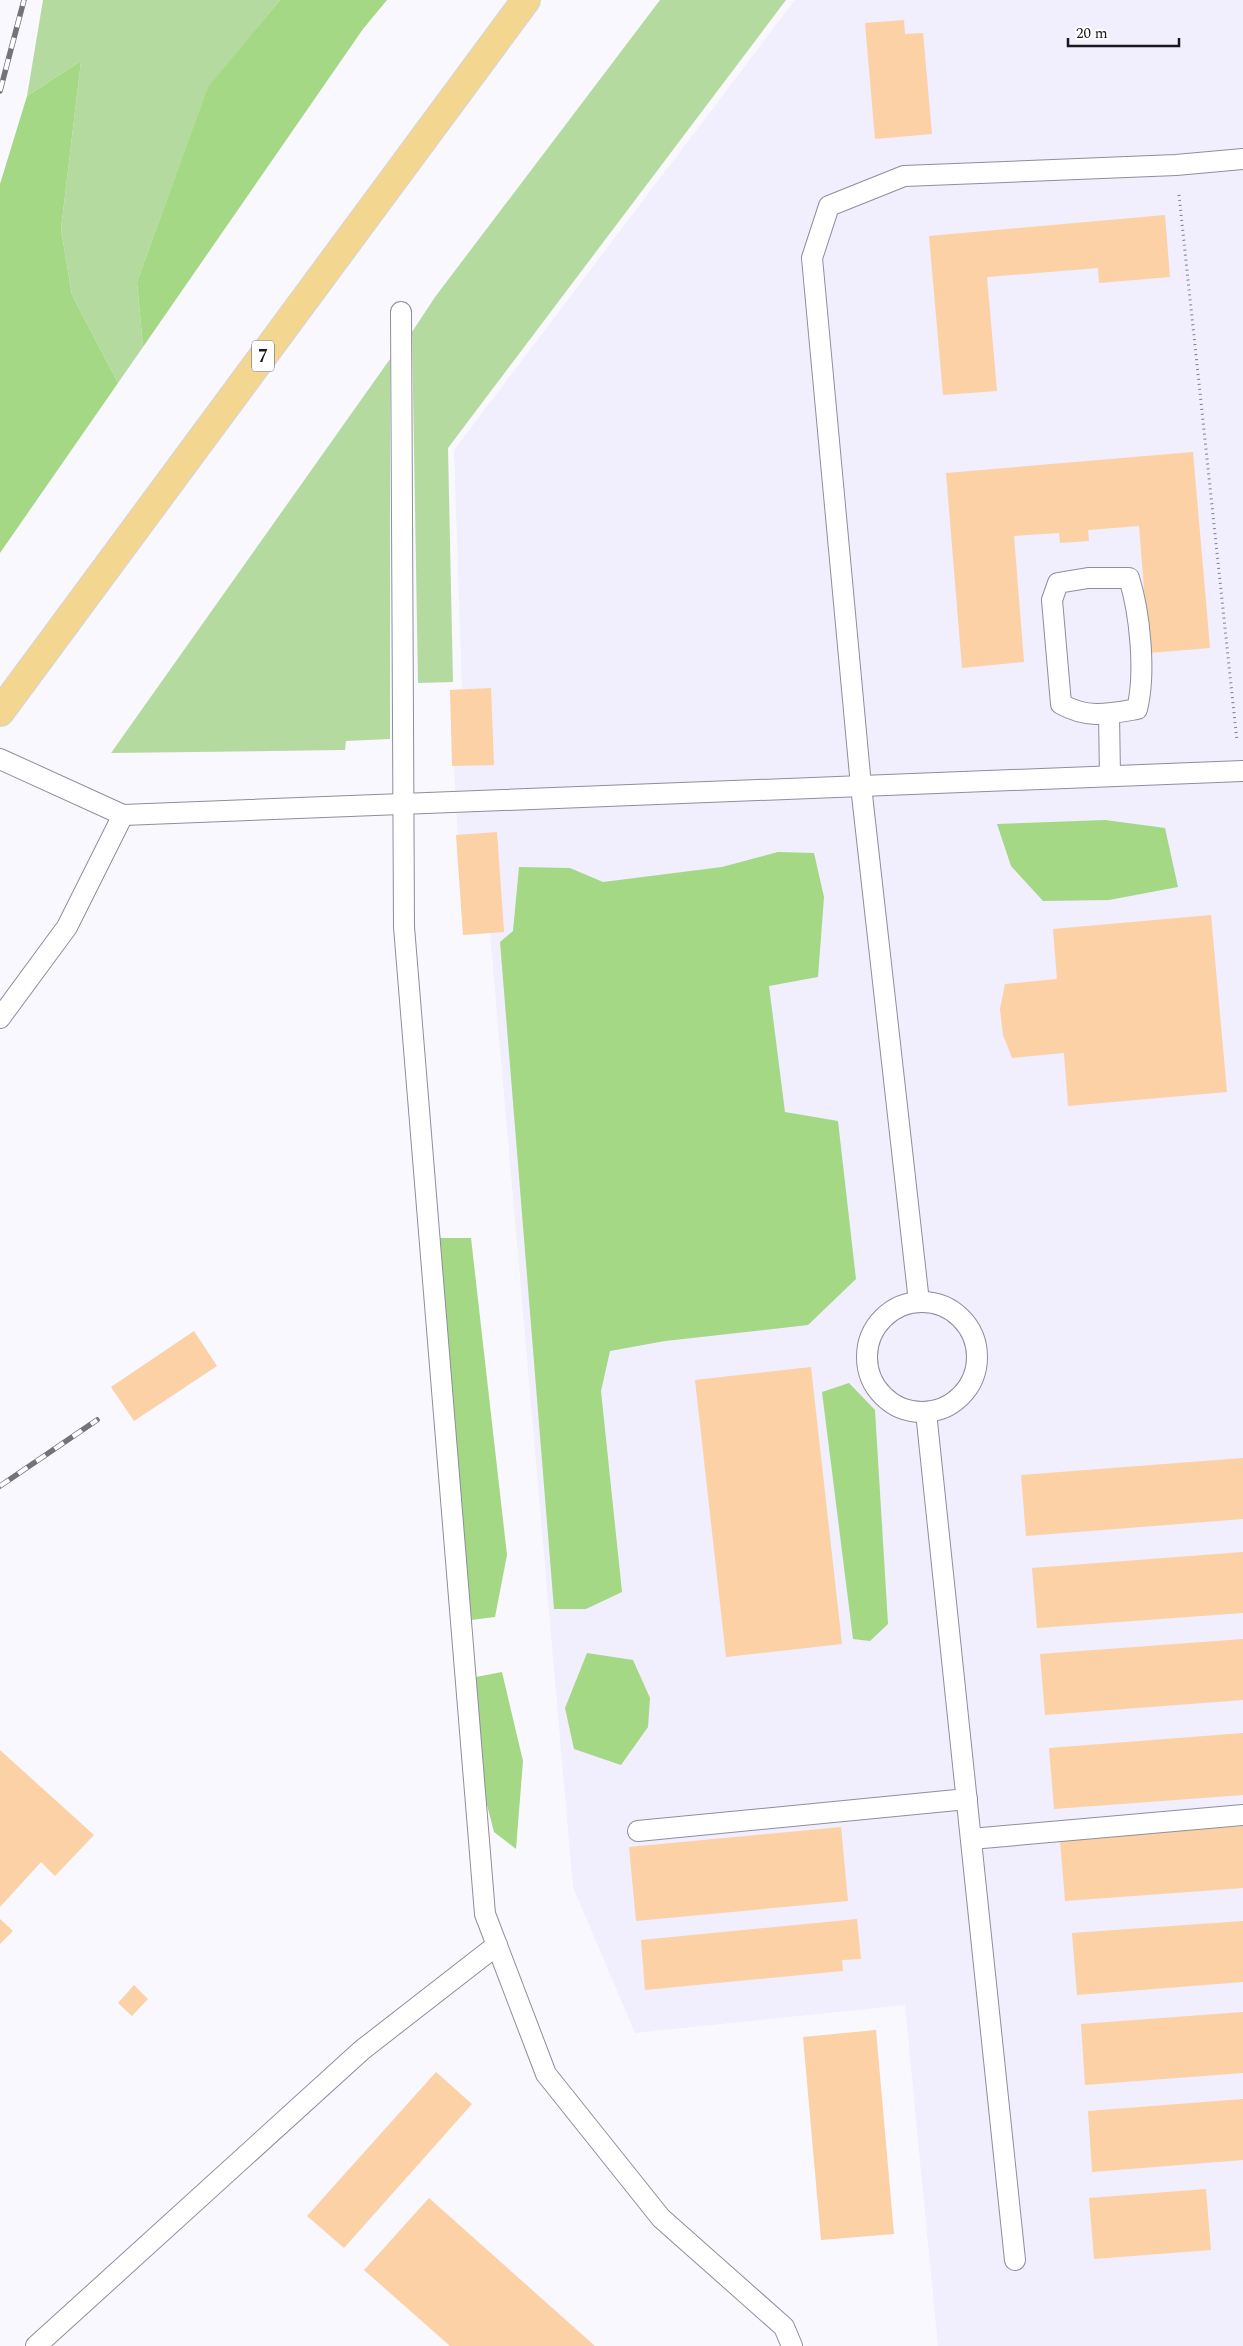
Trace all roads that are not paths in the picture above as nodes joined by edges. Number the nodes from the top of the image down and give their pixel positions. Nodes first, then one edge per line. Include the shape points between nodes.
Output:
1 (526, 0) edge
2 (1243, 159) edge
3 (401, 312) dead end
4 (0, 712) edge
5 (1109, 714) junction
6 (0, 759) edge
7 (1241, 771) edge
8 (1110, 776) junction
9 (861, 786) junction
10 (402, 803) junction
11 (123, 815) junction
12 (0, 1018) edge
13 (919, 1302) junction
14 (926, 1412) junction
15 (967, 1799) junction
16 (1243, 1815) edge
17 (638, 1831) dead end
18 (971, 1839) junction
19 (497, 1945) junction
20 (1015, 2260) dead end
21 (36, 2346) edge
22 (792, 2346) edge

1 - 4 highway, 7
2 - 9 lane via 1176,165 904,176 829,206 812,258
3 - 10 lane
5 - 5 lane via 1077,713 1061,704 1052,600 1058,583 1088,578 1129,578 1136,599 1143,688 1137,709
5 - 8 lane
6 - 11 lane
7 - 8 lane
8 - 9 lane
9 - 10 lane
9 - 13 lane
10 - 11 lane
10 - 19 lane via 404,927 484,1914
11 - 12 lane via 67,927
13 - 14 lane via 952,1310 974,1336 977,1353 976,1370 958,1399 943,1408
13 - 14 lane via 902,1305 887,1315 869,1343 867,1360 871,1377 893,1404
14 - 15 lane
15 - 17 lane
15 - 18 lane
16 - 18 lane
18 - 20 lane
19 - 21 lane via 362,2050
19 - 22 lane via 546,2074 661,2218 784,2328

